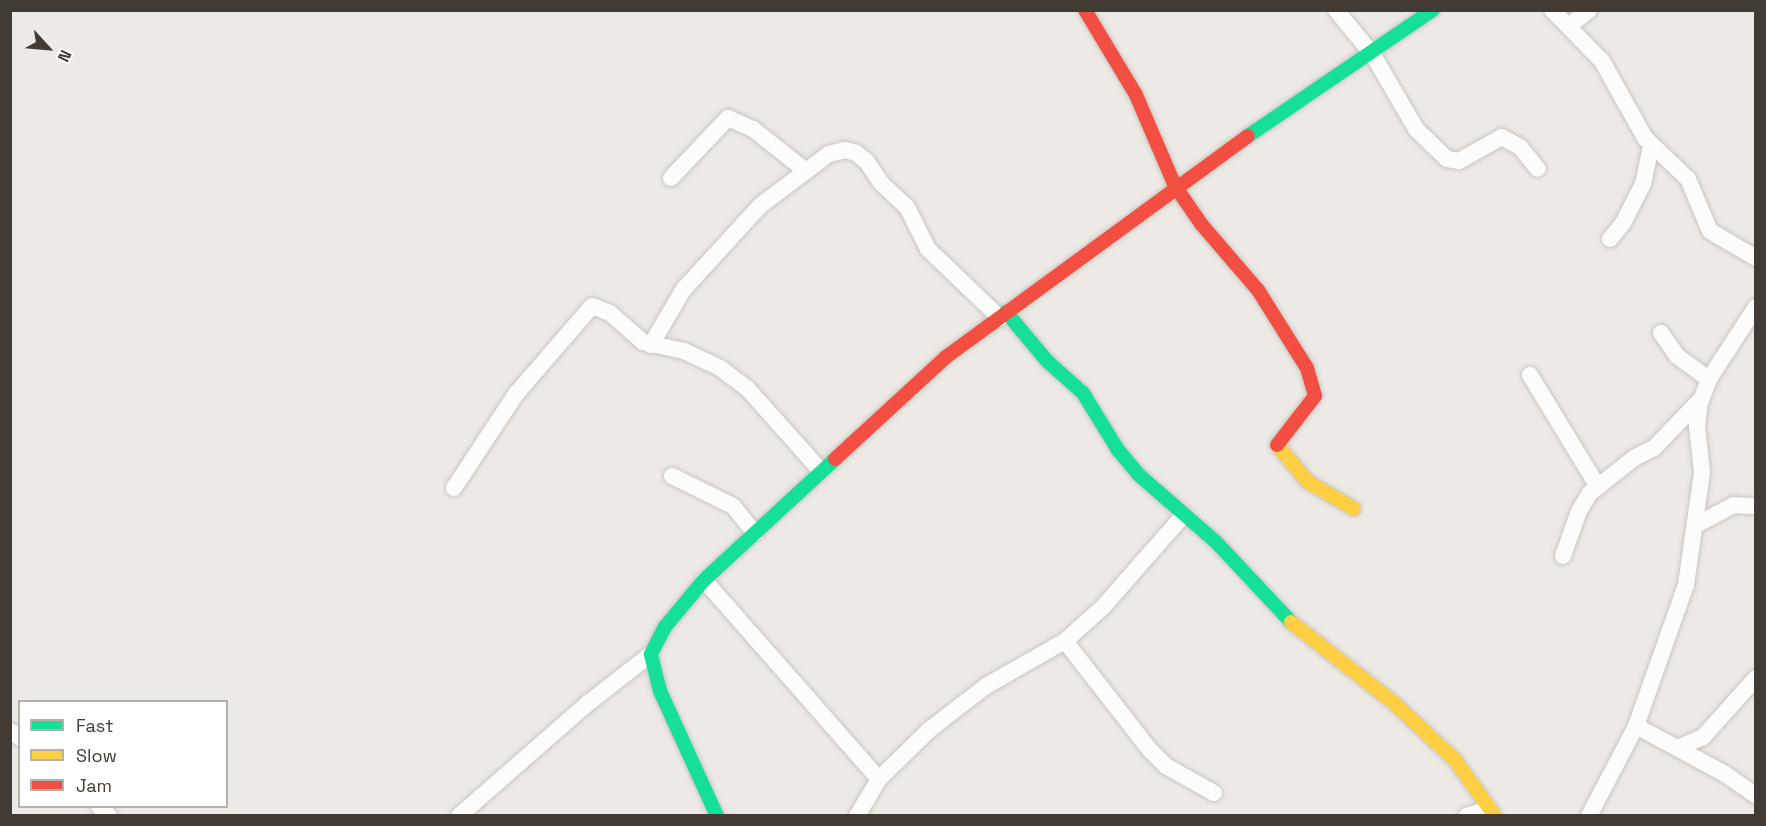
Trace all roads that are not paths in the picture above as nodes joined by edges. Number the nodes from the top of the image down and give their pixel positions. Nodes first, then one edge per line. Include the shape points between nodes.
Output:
1 (1085, 10) edge
2 (1336, 10) edge
3 (1432, 10) edge
4 (1552, 10) edge
5 (1588, 10) edge
6 (1570, 25) junction
7 (1373, 55) junction
8 (1651, 146) junction
9 (1538, 169) dead end
10 (806, 171) junction
11 (671, 178) dead end
12 (1175, 186) junction
13 (1610, 239) dead end
14 (1755, 258) edge
15 (1755, 307) edge
16 (1003, 315) junction
17 (1661, 333) dead end
18 (651, 345) junction
19 (1530, 375) dead end
20 (1709, 379) junction
21 (1702, 397) junction
22 (820, 470) junction
23 (672, 476) dead end
24 (1598, 487) junction
25 (454, 488) dead end
26 (1754, 504) edge
27 (1354, 509) dead end
28 (1183, 516) junction
29 (1696, 525) junction
30 (755, 533) junction
31 (1563, 556) dead end
32 (705, 580) junction
33 (1065, 641) junction
34 (651, 654) junction
35 (1755, 678) edge
36 (1636, 726) junction
37 (1677, 748) junction
38 (879, 779) junction
39 (1214, 793) dead end
40 (1755, 796) edge
41 (1492, 812) edge
42 (459, 816) edge
43 (717, 816) edge
44 (857, 816) edge
45 (1467, 816) edge
46 (1589, 816) edge

1 - 12 street via 1136,95
2 - 7 street
3 - 7 street
4 - 6 street
5 - 6 street
6 - 8 street via 1602,61
7 - 9 street via 1416,129 1447,159 1459,161 1502,137 1520,147
7 - 12 street
8 - 13 street via 1643,184
8 - 14 street via 1689,178 1710,231
10 - 11 street via 753,129 728,118
10 - 16 street via 835,151 861,156 881,183 907,207 928,249
10 - 18 street via 761,205 712,255 683,290
12 - 16 street
12 - 27 street via 1202,225 1258,290 1307,368 1315,396 1279,438 1276,448 1308,482
15 - 20 street
16 - 22 street via 946,357
16 - 28 street via 1083,393 1118,450
17 - 20 street via 1677,356
18 - 22 street via 684,351 720,368 747,388
18 - 25 street via 600,308 586,309 516,394
19 - 24 street
20 - 21 street
21 - 24 street via 1654,448 1634,458
21 - 29 street via 1697,426 1702,472
22 - 30 street
23 - 30 street via 734,506
24 - 31 street via 1579,511
26 - 29 street via 1734,505
28 - 33 street via 1103,607
28 - 41 street via 1216,542 1282,615 1394,703 1455,760
29 - 36 street via 1686,585
30 - 32 street
32 - 34 street via 665,627
32 - 38 street
33 - 38 street via 986,686 929,730
33 - 39 street via 1150,750 1166,766
34 - 42 street via 587,704
34 - 43 street via 660,691
35 - 37 street via 1703,737
36 - 37 street
36 - 46 street
37 - 40 street via 1742,784
38 - 44 street
41 - 45 street

